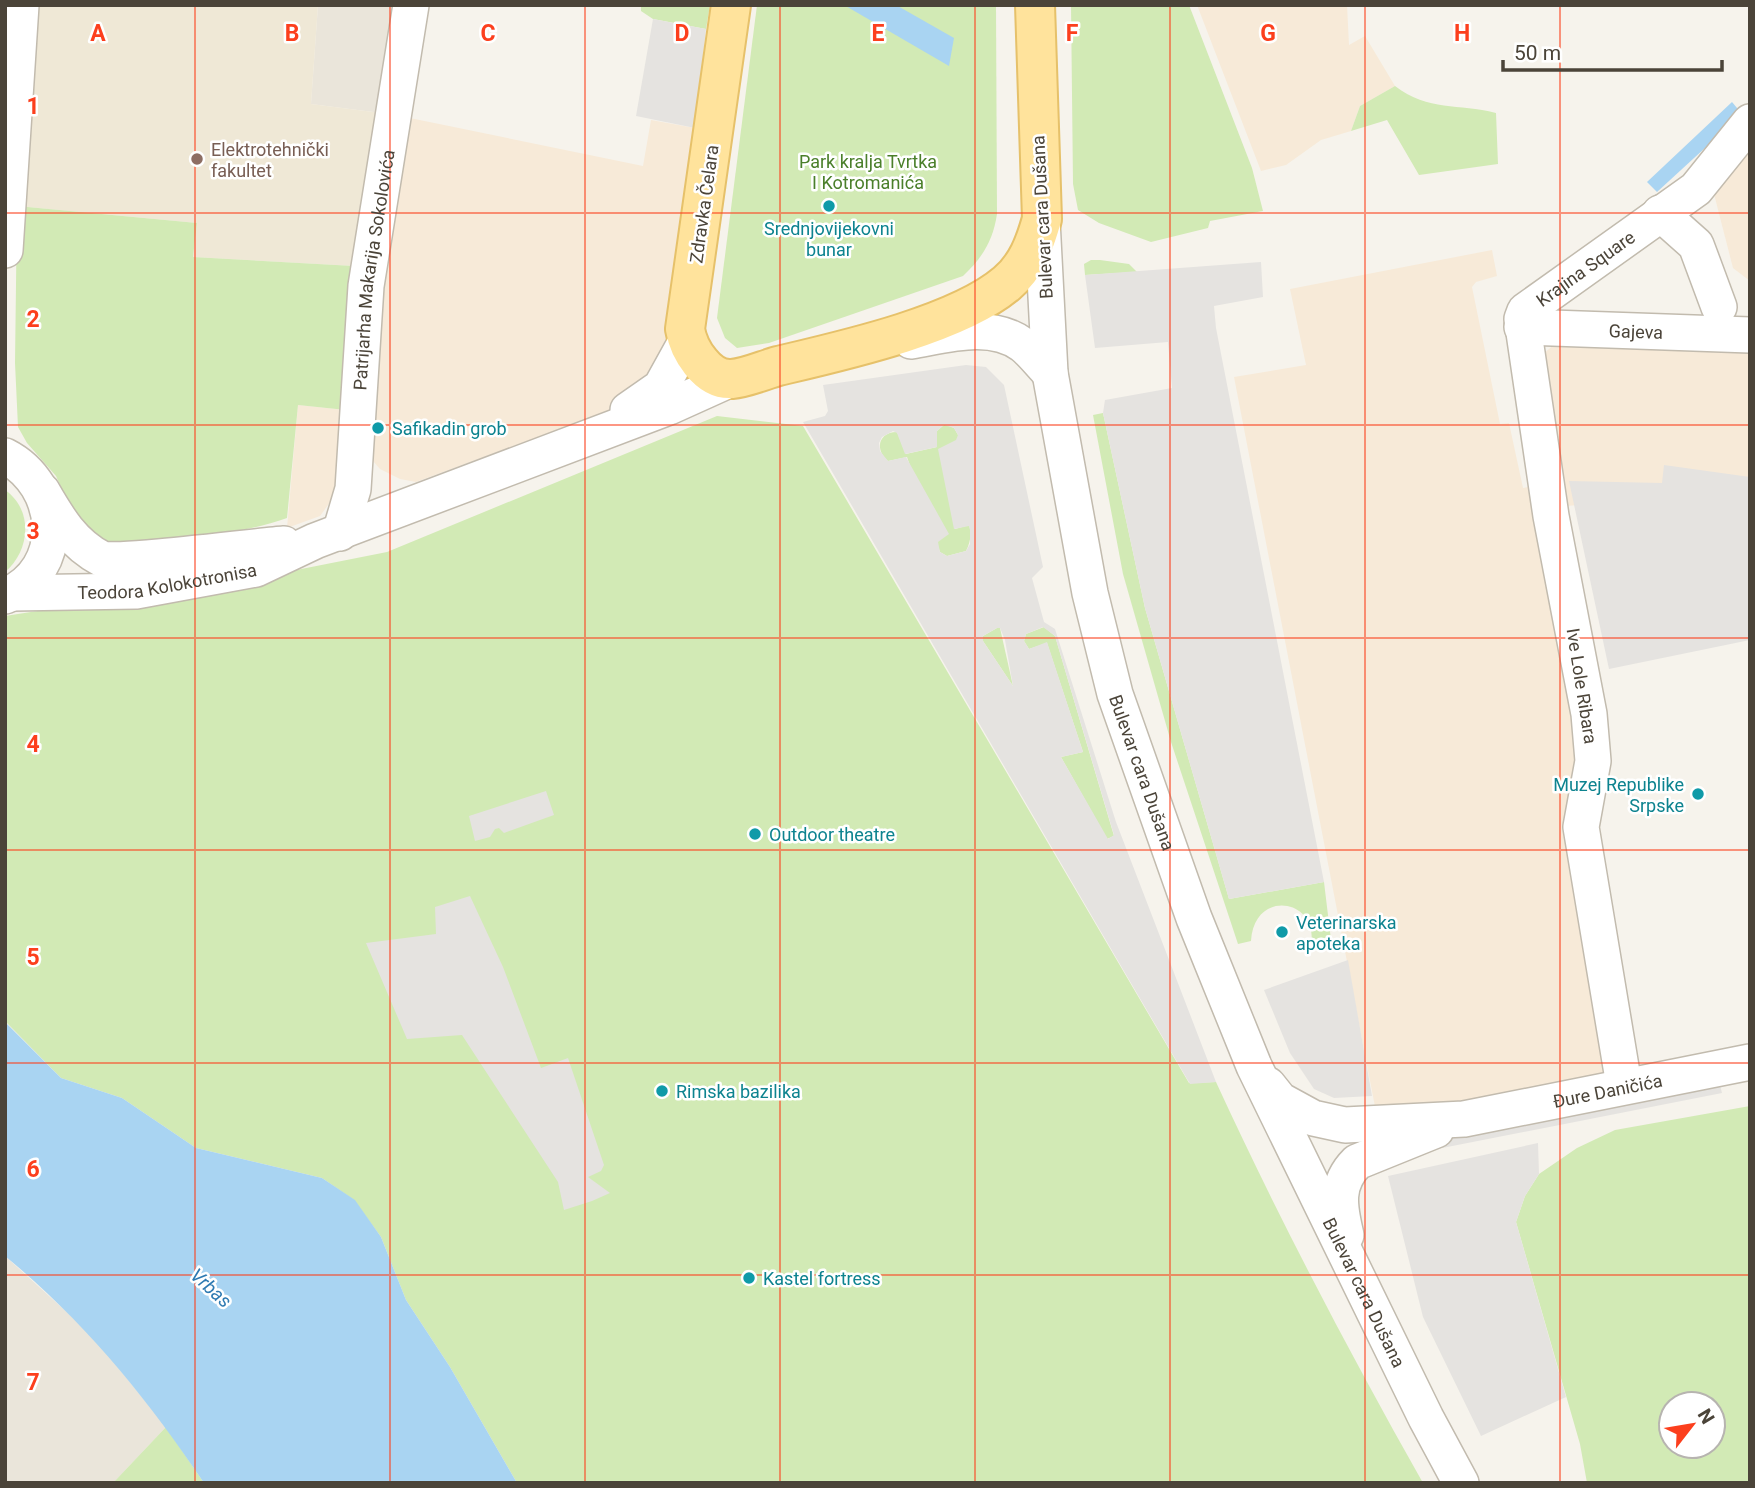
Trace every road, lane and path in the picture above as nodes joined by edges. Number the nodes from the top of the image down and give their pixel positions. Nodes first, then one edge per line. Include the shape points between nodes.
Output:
1 (21, 5) edge
2 (411, 5) edge
3 (731, 5) edge
4 (1035, 5) edge
5 (1750, 122) edge
6 (1696, 189) junction
7 (7, 197) edge
8 (1660, 213) junction
9 (1042, 219) junction
10 (1696, 245) junction
11 (5, 250) edge
12 (1719, 307) dead end
13 (1522, 327) junction
14 (1750, 335) edge
15 (687, 340) junction
16 (846, 351) junction
17 (1050, 373) junction
18 (731, 379) junction
19 (600, 431) junction
20 (10, 452) edge
21 (42, 491) junction
22 (327, 537) junction
23 (9, 595) edge
24 (1750, 1062) edge
25 (1254, 1066) junction
26 (1625, 1085) junction
27 (1464, 1119) junction
28 (1357, 1279) junction
29 (1461, 1483) edge

1 - 7 street
2 - 22 street, Patrijarha Makarija Sokolovića via 366,286 354,489
3 - 15 main road, Zdravka Čelara
4 - 9 main road, Bulevar cara Dušana
5 - 6 street, Krajina Square
6 - 8 street, Krajina Square
6 - 10 street
7 - 11 street
8 - 10 street
8 - 13 street, Krajina Square via 1525,311
9 - 16 main road, Teodora Kolokotronisa via 1023,266 995,292 947,316
9 - 17 street, Bulevar cara Dušana
10 - 12 street
13 - 14 street, Gajeva
13 - 26 street, Ive Lole Ribara via 1545,484 1589,714 1593,761 1583,810 1583,853
15 - 18 main road via 704,365
15 - 19 street, Teodora Kolokotronisa via 661,387
16 - 17 street, Teodora Kolokotronisa via 965,332 996,333 1023,345
16 - 18 main road, Teodora Kolokotronisa
17 - 25 street, Bulevar cara Dušana via 1090,593 1115,694 1194,918
18 - 19 street, Teodora Kolokotronisa
19 - 22 street, Teodora Kolokotronisa
20 - 21 street, Teodora Kolokotronisa
21 - 22 street, Teodora Kolokotronisa via 77,542 104,561
21 - 23 street via 51,519 48,549 34,574
22 - 23 street, Teodora Kolokotronisa via 256,569 214,579 136,591
24 - 26 street, Đure Daničića
25 - 27 street, Đure Daničića via 1280,1100 1327,1123
25 - 28 street, Bulevar cara Dušana
26 - 27 street, Đure Daničića
27 - 28 street, Đure Daničića via 1357,1162 1347,1172 1339,1197
28 - 29 street, Bulevar cara Dušana

